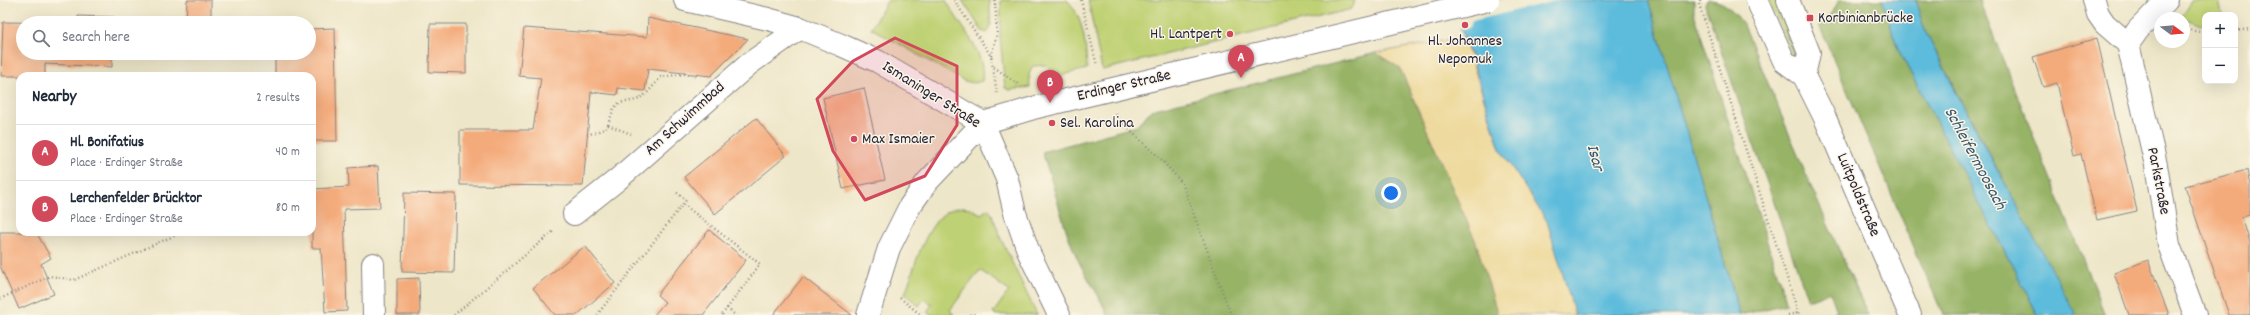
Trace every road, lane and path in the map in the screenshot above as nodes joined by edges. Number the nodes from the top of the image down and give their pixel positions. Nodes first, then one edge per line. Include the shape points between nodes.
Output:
1 (685, 0) edge
2 (954, 0) edge
3 (994, 0) edge
4 (1081, 0) edge
5 (1488, 0) edge
6 (1700, 0) edge
7 (1756, 0) edge
8 (1788, 0) edge
9 (2094, 0) edge
10 (2167, 0) edge
11 (800, 28) junction
12 (2190, 29) edge
13 (2250, 29) edge
14 (2238, 31) edge
15 (2202, 32) edge
16 (2128, 44) junction
17 (991, 56) junction
18 (994, 67) junction
19 (1098, 71) dead end
20 (1804, 76) junction
21 (1024, 88) dead end
22 (713, 94) junction
23 (998, 97) dead end
24 (1115, 112) dead end
25 (983, 123) junction
26 (587, 135) dead end
27 (676, 192) dead end
28 (683, 204) junction
29 (574, 214) joint
30 (174, 236) edge
31 (373, 264) dead end
32 (896, 296) dead end
33 (0, 299) edge
34 (727, 308) junction
35 (1798, 314) edge
36 (374, 315) edge
37 (454, 315) edge
38 (597, 315) edge
39 (722, 315) edge
40 (735, 315) edge
41 (868, 315) edge
42 (921, 315) edge
43 (970, 315) edge
44 (975, 315) edge
45 (1059, 315) edge
46 (1231, 315) edge
47 (1788, 315) edge
48 (1910, 315) edge
49 (2195, 315) edge

1 - 11 street, Ismaninger Straße
2 - 17 path
3 - 17 path via 997,34
4 - 19 path
5 - 25 street, Erdinger Straße, bridge via 1037,106
6 - 35 path via 1700,7
7 - 20 street, Luitpoldstraße via 1784,61
8 - 20 street via 1809,53
9 - 16 street via 2098,14 2105,24
10 - 16 street
11 - 22 street, Am Schwimmbad via 749,64
11 - 25 street, Ismaninger Straße via 877,61
12 - 15 path
13 - 14 path
16 - 49 street, Parkstraße via 2156,165 2169,245
17 - 18 path
18 - 21 path
18 - 23 path
20 - 48 street, Luitpoldstraße via 1825,118
22 - 26 path via 698,77 685,74 661,77 637,100 619,103 614,108 605,130
22 - 29 street, Am Schwimmbad via 617,180
24 - 46 path via 1123,124 1162,160 1182,183
25 - 41 street, Erdinger Straße via 927,182 910,206 889,248
25 - 45 street, Ismaninger Straße via 1007,179 1015,213 1029,253
27 - 28 path via 686,200
28 - 34 path via 760,264
28 - 38 path
29 - 37 path
30 - 33 path via 74,280 50,276
31 - 36 street
32 - 42 path
34 - 39 path
34 - 40 path
35 - 47 path
43 - 44 path

